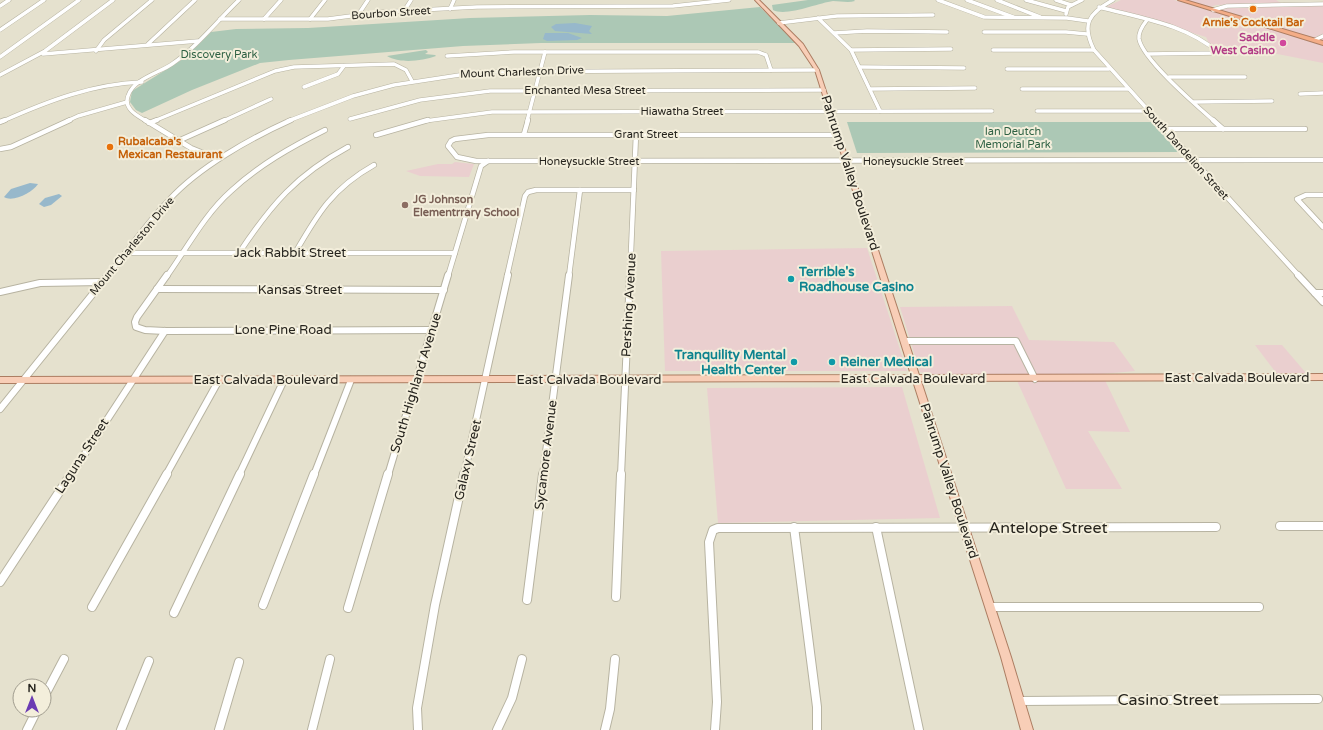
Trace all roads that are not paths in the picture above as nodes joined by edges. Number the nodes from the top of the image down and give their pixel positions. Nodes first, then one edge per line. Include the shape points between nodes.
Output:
1 (9, 0) edge
2 (44, 0) edge
3 (79, 0) edge
4 (113, 0) edge
5 (152, 0) edge
6 (195, 0) edge
7 (238, 0) edge
8 (281, 0) edge
9 (325, 0) edge
10 (368, 0) edge
11 (411, 0) edge
12 (454, 0) edge
13 (497, 0) edge
14 (540, 0) edge
15 (583, 0) edge
16 (627, 0) edge
17 (669, 0) edge
18 (729, 0) edge
19 (757, 0) edge
20 (938, 0) edge
21 (968, 0) edge
22 (997, 0) edge
23 (1026, 0) edge
24 (1056, 0) edge
25 (1082, 0) edge
26 (1113, 0) edge
27 (1180, 0) edge
28 (1323, 4) edge
29 (1071, 5) junction
30 (0, 6) edge
31 (494, 6) junction
32 (539, 6) junction
33 (582, 6) junction
34 (626, 7) junction
35 (670, 7) junction
36 (1099, 8) junction
37 (450, 9) junction
38 (1213, 10) junction
39 (1066, 11) junction
40 (404, 12) junction
41 (358, 15) junction
42 (933, 15) dead end
43 (818, 18) junction
44 (1014, 18) junction
45 (1042, 18) junction
46 (1067, 18) junction
47 (220, 19) junction
48 (264, 19) junction
49 (310, 19) junction
50 (1146, 20) junction
51 (1088, 21) junction
52 (779, 23) junction
53 (0, 30) edge
54 (947, 32) dead end
55 (984, 32) dead end
56 (834, 33) junction
57 (1087, 34) junction
58 (1323, 36) edge
59 (1315, 40) junction
60 (198, 41) junction
61 (1323, 43) edge
62 (148, 44) junction
63 (951, 49) dead end
64 (851, 50) junction
65 (993, 50) dead end
66 (1094, 50) junction
67 (96, 51) junction
68 (545, 52) junction
69 (43, 54) junction
70 (1147, 54) junction
71 (0, 56) edge
72 (446, 56) dead end
73 (344, 66) junction
74 (860, 67) junction
75 (964, 68) dead end
76 (1007, 69) dead end
77 (1110, 69) junction
78 (540, 70) junction
79 (771, 70) junction
80 (817, 70) junction
81 (0, 75) edge
82 (1169, 77) junction
83 (1245, 77) dead end
84 (412, 81) junction
85 (142, 82) junction
86 (304, 87) dead end
87 (870, 88) junction
88 (975, 88) dead end
89 (1022, 89) dead end
90 (1128, 89) junction
91 (535, 90) junction
92 (824, 90) junction
93 (1323, 93) edge
94 (1300, 94) dead end
95 (271, 99) dead end
96 (1272, 101) dead end
97 (126, 102) junction
98 (1194, 102) junction
99 (830, 110) junction
100 (530, 111) junction
101 (880, 111) junction
102 (992, 111) dead end
103 (1148, 111) junction
104 (1037, 112) dead end
105 (350, 119) dead end
106 (0, 122) edge
107 (149, 123) junction
108 (1164, 129) junction
109 (1223, 129) junction
110 (1305, 129) dead end
111 (325, 130) dead end
112 (524, 134) junction
113 (636, 134) junction
114 (838, 134) junction
115 (376, 135) dead end
116 (455, 139) joint
117 (178, 141) junction
118 (348, 147) dead end
119 (2, 149) edge
120 (218, 159) junction
121 (1193, 160) junction
122 (1310, 160) junction
123 (1323, 160) edge
124 (488, 161) junction
125 (635, 161) junction
126 (846, 161) junction
127 (1323, 164) edge
128 (374, 165) dead end
129 (580, 190) junction
130 (634, 190) junction
131 (1323, 195) edge
132 (1323, 227) edge
133 (125, 253) junction
134 (183, 253) junction
135 (239, 253) junction
136 (295, 253) junction
137 (455, 253) junction
138 (102, 282) junction
139 (157, 289) junction
140 (444, 290) junction
141 (0, 292) edge
142 (1315, 293) junction
143 (1323, 293) edge
144 (1323, 302) edge
145 (165, 330) junction
146 (432, 330) junction
147 (904, 341) junction
148 (1323, 378) edge
149 (916, 379) junction
150 (1035, 379) junction
151 (0, 380) edge
152 (24, 380) junction
153 (132, 380) junction
154 (219, 380) junction
155 (284, 380) junction
156 (351, 380) junction
157 (417, 380) junction
158 (485, 380) junction
159 (555, 380) junction
160 (626, 380) junction
161 (0, 409) edge
162 (1280, 526) dead end
163 (1323, 526) edge
164 (794, 527) junction
165 (1216, 527) dead end
166 (876, 528) junction
167 (964, 528) junction
168 (0, 582) edge
169 (616, 597) dead end
170 (527, 600) dead end
171 (263, 605) dead end
172 (92, 607) dead end
173 (990, 607) junction
174 (1259, 607) dead end
175 (348, 608) dead end
176 (174, 613) dead end
177 (64, 659) dead end
178 (330, 659) dead end
179 (522, 659) dead end
180 (615, 659) dead end
181 (149, 661) dead end
182 (239, 662) dead end
183 (52, 682) edge
184 (1318, 700) dead end
185 (1019, 701) junction
186 (33, 718) edge
187 (27, 730) edge
188 (121, 730) edge
189 (219, 730) edge
190 (312, 730) edge
191 (418, 730) edge
192 (497, 730) edge
193 (605, 730) edge
194 (715, 730) edge
195 (817, 730) edge
196 (919, 730) edge
197 (1027, 730) edge

1 - 30 street
2 - 53 street
3 - 71 street
4 - 69 street
5 - 67 street via 104,40
6 - 62 street
7 - 47 street
8 - 48 street
9 - 49 street
10 - 41 street
11 - 40 street
12 - 37 street
13 - 31 street
14 - 32 street
15 - 33 street
16 - 34 street
17 - 35 street
18 - 35 street, Bourbon Street
19 - 52 main road, Pahrump Valley Boulevard
20 - 44 street via 984,17
21 - 44 street
22 - 45 street
23 - 39 street
24 - 29 street
25 - 29 street
26 - 36 street
27 - 38 highway
28 - 38 street via 1227,6
29 - 39 street
31 - 32 street, Bourbon Street
31 - 37 street, Bourbon Street
32 - 33 street, Bourbon Street
33 - 34 street, Bourbon Street
34 - 35 street, Bourbon Street
36 - 50 street
36 - 51 street
37 - 40 street, Bourbon Street
38 - 59 highway
39 - 46 street
40 - 41 street, Bourbon Street
41 - 49 street, Bourbon Street
42 - 43 street via 851,15
43 - 52 street
43 - 56 street
44 - 45 street
45 - 46 street
46 - 51 street
47 - 48 street, Bourbon Street
47 - 60 street
48 - 49 street, Bourbon Street
50 - 70 street via 1139,32 1139,38
50 - 70 street via 1197,36 1218,54
51 - 57 street, South Dandelion Street
52 - 80 main road, Pahrump Valley Boulevard via 805,50
54 - 56 street
55 - 57 street
56 - 64 street
57 - 66 street, South Dandelion Street
58 - 59 street
59 - 61 highway
60 - 62 street
60 - 85 street via 175,62
62 - 67 street
63 - 64 street
64 - 74 street
65 - 66 street
66 - 77 street, South Dandelion Street
67 - 69 street
68 - 72 street
68 - 78 street
68 - 79 street via 764,53 768,55
69 - 81 street
70 - 82 street
73 - 84 street via 397,65 406,70
73 - 86 street via 332,77
73 - 107 street via 275,70
74 - 75 street
74 - 87 street
76 - 77 street
77 - 90 street, South Dandelion Street
78 - 79 street, Mount Charleston Drive
78 - 84 street, Mount Charleston Drive via 479,72
78 - 91 street
79 - 80 street, Mount Charleston Drive
80 - 92 main road, Pahrump Valley Boulevard
82 - 83 street
82 - 98 street
84 - 120 street, Mount Charleston Drive via 347,97 293,117 245,141
85 - 97 street via 130,93
85 - 106 street via 101,85 48,102
87 - 88 street
87 - 101 street
89 - 90 street
90 - 103 street, South Dandelion Street
91 - 92 street, Enchanted Mesa Street
91 - 100 street
91 - 105 street, Enchanted Mesa Street via 490,91 437,97
92 - 99 main road, Pahrump Valley Boulevard
93 - 94 street
95 - 117 street
96 - 98 street
97 - 107 street via 130,109
97 - 119 street via 78,116
98 - 109 street
99 - 100 street, Hiawatha Street
99 - 101 street, Hiawatha Street
99 - 114 main road, Pahrump Valley Boulevard
100 - 112 street
100 - 115 street, Hiawatha Street via 451,116 422,121
101 - 102 street, Hiawatha Street
103 - 104 street
103 - 108 street, South Dandelion Street
107 - 117 street
108 - 109 street
108 - 121 street, South Dandelion Street
109 - 110 street
111 - 134 street via 284,151 241,182 218,204
112 - 113 street, Grant Street
112 - 116 street, Grant Street via 480,135
113 - 114 street, Grant Street
113 - 125 street, Pershing Avenue
114 - 126 main road, Pahrump Valley Boulevard
116 - 124 street, Honeysuckle Street via 448,146 453,154 469,160
117 - 120 street
118 - 135 street via 312,168 289,186 269,207
120 - 133 street, Mount Charleston Drive via 169,199
121 - 122 street, Honeysuckle Street
121 - 126 street, Honeysuckle Street
121 - 142 street, South Dandelion Street
122 - 123 street, Honeysuckle Street
122 - 127 street
124 - 125 street, Honeysuckle Street
124 - 137 street, South Highland Avenue via 481,166
125 - 126 street, Honeysuckle Street
125 - 130 street, Pershing Avenue
126 - 147 main road, Pahrump Valley Boulevard
128 - 136 street via 347,181 327,199
129 - 130 street
129 - 158 street, Galaxy Street via 536,190 528,192 525,196
129 - 159 street, Sycamore Avenue
130 - 160 street, Pershing Avenue
131 - 132 street via 1306,195 1297,201
133 - 134 street, Jack Rabbit Street
133 - 138 street, Mount Charleston Drive
134 - 135 street, Jack Rabbit Street
134 - 139 street
135 - 136 street, Jack Rabbit Street
136 - 137 street, Jack Rabbit Street
137 - 140 street, South Highland Avenue
138 - 141 street via 40,283
138 - 152 street, Mount Charleston Drive
139 - 140 street, Kansas Street
139 - 145 street, Lone Pine Road via 135,322 136,327 145,330
140 - 146 street, South Highland Avenue
142 - 143 street
142 - 144 street, South Dandelion Street
145 - 146 street, Lone Pine Road
145 - 153 street, Laguna Street
146 - 157 street, South Highland Avenue
147 - 149 main road, Pahrump Valley Boulevard
147 - 150 street via 1016,341
148 - 150 main road, East Calvada Boulevard
149 - 150 main road, East Calvada Boulevard
149 - 160 main road, East Calvada Boulevard
149 - 167 main road, Pahrump Valley Boulevard
151 - 152 main road, East Calvada Boulevard
152 - 153 main road, East Calvada Boulevard
152 - 161 street, Mount Charleston Drive
153 - 154 main road, East Calvada Boulevard
153 - 168 street, Laguna Street
154 - 155 main road, East Calvada Boulevard
154 - 172 street
155 - 156 main road, East Calvada Boulevard
155 - 176 street
156 - 157 main road, East Calvada Boulevard
156 - 171 street
157 - 158 main road, East Calvada Boulevard
157 - 175 street, South Highland Avenue
158 - 159 main road, East Calvada Boulevard
158 - 191 street, Galaxy Street via 435,605 417,708
159 - 160 main road, East Calvada Boulevard
159 - 170 street, Sycamore Avenue
160 - 169 street, Pershing Avenue
162 - 163 street
164 - 166 street, Antelope Street
164 - 194 street, Antelope Street via 723,527 713,530 708,542 714,619 717,702
164 - 195 street via 817,706
165 - 167 street, Antelope Street
166 - 167 street, Antelope Street
166 - 196 street
167 - 173 main road, Pahrump Valley Boulevard
173 - 174 street
173 - 185 main road, Pahrump Valley Boulevard
177 - 183 street
178 - 190 street
179 - 192 street via 512,698
180 - 193 street via 610,710
181 - 188 street
182 - 189 street
184 - 185 street, Casino Street
185 - 197 main road, Pahrump Valley Boulevard
186 - 187 street

